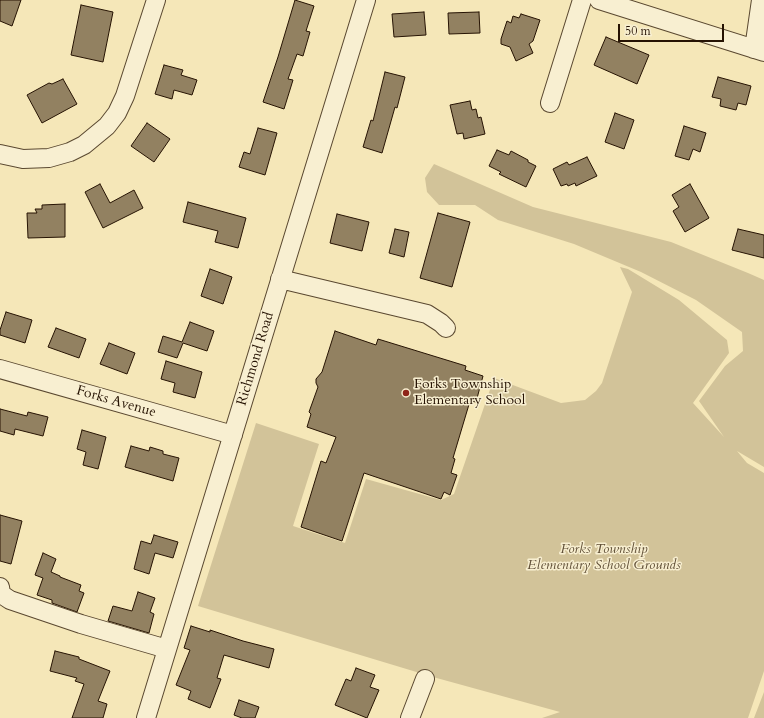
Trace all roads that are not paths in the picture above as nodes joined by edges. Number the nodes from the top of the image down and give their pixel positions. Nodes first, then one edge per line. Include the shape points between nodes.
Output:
1 (156, 0) edge
2 (366, 0) edge
3 (582, 0) edge
4 (600, 0) edge
5 (761, 0) edge
6 (759, 50) edge
7 (550, 103) dead end
8 (0, 154) edge
9 (280, 279) junction
10 (446, 328) dead end
11 (0, 369) edge
12 (233, 435) junction
13 (0, 587) edge
14 (167, 649) junction
15 (425, 679) dead end
16 (146, 718) edge
17 (410, 718) edge

1 - 8 street via 125,96 117,113 106,126 84,145 49,158 23,159
2 - 9 street, Richmond Road
3 - 7 street
4 - 6 street
5 - 6 street
9 - 10 street via 427,314
9 - 12 street, Richmond Road
11 - 12 street, Forks Avenue
12 - 14 street, Richmond Road
13 - 14 street via 1,594 10,600
14 - 16 street, Richmond Road
15 - 17 street

